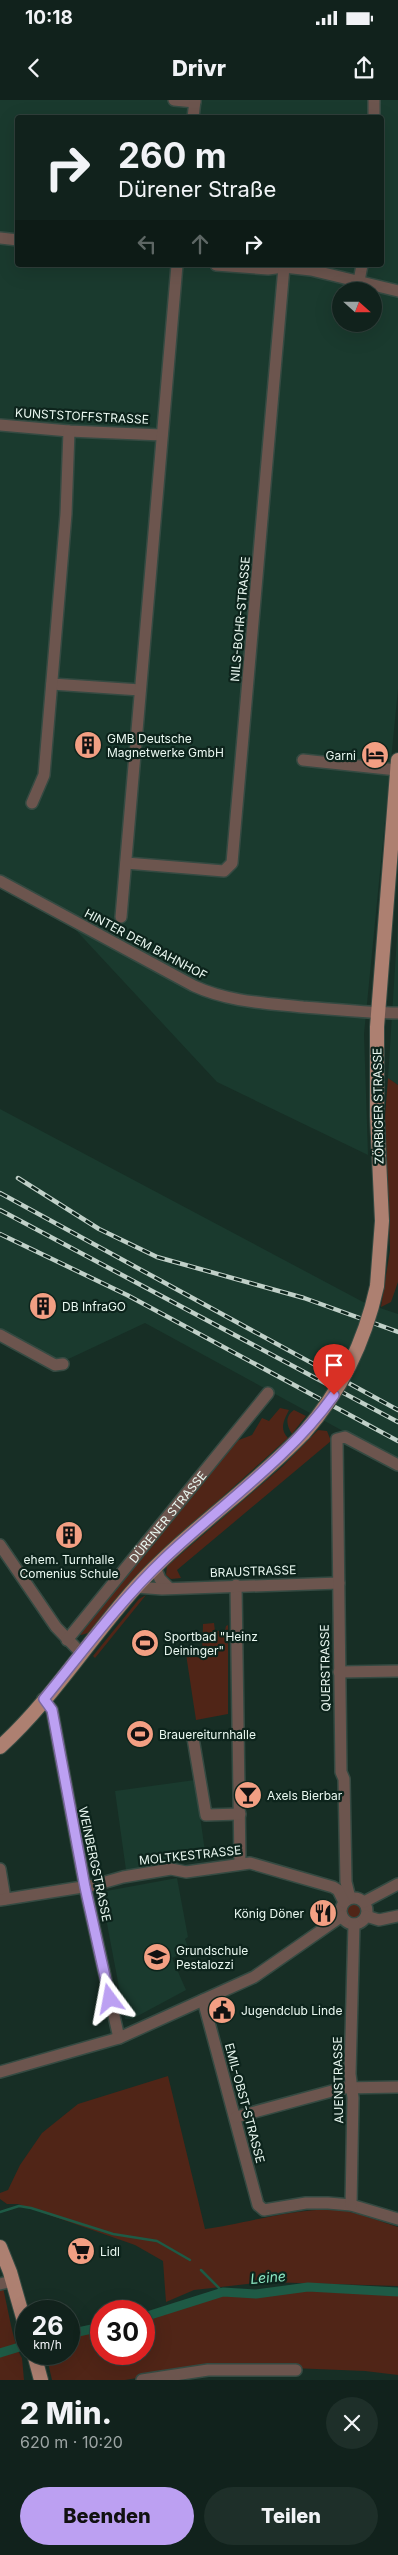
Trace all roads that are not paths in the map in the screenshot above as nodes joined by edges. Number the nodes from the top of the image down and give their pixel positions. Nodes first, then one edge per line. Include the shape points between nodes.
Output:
1 (174, 100) edge
2 (374, 100) edge
3 (195, 101) edge
4 (194, 115) edge
5 (374, 115) edge
6 (0, 238) edge
7 (15, 240) edge
8 (0, 246) edge
9 (15, 247) edge
10 (177, 267) edge
11 (242, 267) edge
12 (277, 267) edge
13 (281, 267) edge
14 (288, 267) edge
15 (362, 267) edge
16 (359, 280) junction
17 (398, 292) edge
18 (0, 425) edge
19 (69, 431) junction
20 (162, 434) junction
21 (52, 684) junction
22 (140, 690) junction
23 (303, 760) dead end
24 (398, 765) edge
25 (32, 803) dead end
26 (126, 863) junction
27 (0, 881) edge
28 (121, 918) dead end
29 (378, 1012) junction
30 (398, 1013) edge
31 (0, 1334) edge
32 (63, 1364) dead end
33 (268, 1393) dead end
34 (304, 1433) joint
35 (398, 1465) edge
36 (0, 1545) edge
37 (0, 1562) edge
38 (12, 1564) junction
39 (155, 1567) junction
40 (339, 1582) junction
41 (236, 1585) junction
42 (136, 1587) junction
43 (168, 1588) junction
44 (67, 1640) junction
45 (81, 1653) junction
46 (398, 1671) edge
47 (339, 1672) junction
48 (44, 1699) junction
49 (193, 1738) dead end
50 (0, 1747) edge
51 (240, 1814) junction
52 (240, 1864) junction
53 (0, 1869) edge
54 (398, 1884) edge
55 (85, 1887) junction
56 (3, 1900) edge
57 (347, 1900) junction
58 (364, 1902) junction
59 (342, 1916) junction
60 (366, 1916) junction
61 (398, 1916) edge
62 (354, 1924) junction
63 (203, 2000) junction
64 (119, 2038) junction
65 (0, 2072) edge
66 (398, 2086) edge
67 (352, 2087) junction
68 (236, 2117) junction
69 (351, 2205) junction
70 (398, 2219) edge
71 (0, 2247) edge
72 (6, 2282) edge
73 (15, 2302) edge
74 (36, 2365) edge
75 (296, 2370) dead end
76 (41, 2380) edge
77 (142, 2380) edge

1 - 3 street
2 - 5 street
3 - 4 street
6 - 7 street
8 - 9 street
10 - 20 street
11 - 12 street
13 - 26 street, NILS-BOHR-STRASSE via 232,863 224,871
14 - 16 street
15 - 16 street
16 - 17 street
18 - 19 street, KUNSTSTOFFSTRASSE
19 - 20 street, KUNSTSTOFFSTRASSE
19 - 21 street via 66,514
20 - 22 street
21 - 22 street
21 - 25 street via 44,775
22 - 26 street
23 - 24 street
24 - 29 main road, ZÖRBIGER STRASSE
26 - 28 street
27 - 29 street, HINTER DEM BAHNHOF via 215,995 242,1001
29 - 30 street, HINTER DEM BAHNHOF
29 - 34 main road, ZÖRBIGER STRASSE, bridge via 377,1122 382,1230 377,1286 365,1333 351,1364 334,1395
31 - 32 street via 55,1365
33 - 44 street, DÜRENER STRASSE
34 - 39 main road, DÜRENER STRASSE
35 - 40 street, QUERSTRASSE via 345,1437 339,1437 336,1442
36 - 38 street
37 - 38 street
38 - 44 street
39 - 42 main road, DÜRENER STRASSE
39 - 43 street via 160,1580
40 - 41 street, BRAUSTRASSE
40 - 47 street, QUERSTRASSE
41 - 43 street, BRAUSTRASSE
41 - 51 street
42 - 43 street, BRAUSTRASSE
42 - 45 main road, DÜRENER STRASSE
44 - 45 street
45 - 48 main road, DÜRENER STRASSE
46 - 47 street
47 - 57 street, QUERSTRASSE
48 - 50 main road, DÜRENER STRASSE
48 - 55 street, WEINBERGSTRASSE via 52,1710
49 - 51 street via 206,1815
51 - 52 street
52 - 55 street, MOLTKESTRASSE via 186,1872 171,1869
52 - 57 street, MOLTKESTRASSE via 250,1863 333,1887
53 - 56 street
54 - 58 street
55 - 56 street, MOLTKESTRASSE
55 - 64 street, WEINBERGSTRASSE
57 - 58 street via 358,1898
57 - 59 street via 341,1907
58 - 60 street
59 - 62 street
59 - 63 street via 254,1977
60 - 61 street via 379,1920
60 - 62 street
62 - 67 street, AUENSTRASSE
63 - 64 street
63 - 68 street, EMIL-OBST-STRASSE
64 - 65 street
66 - 67 street
67 - 68 street
67 - 69 street, AUENSTRASSE
68 - 69 street, EMIL-OBST-STRASSE via 258,2205 264,2210 306,2203
69 - 70 street
71 - 72 main road
72 - 73 main road
74 - 76 main road
75 - 77 street via 208,2370

